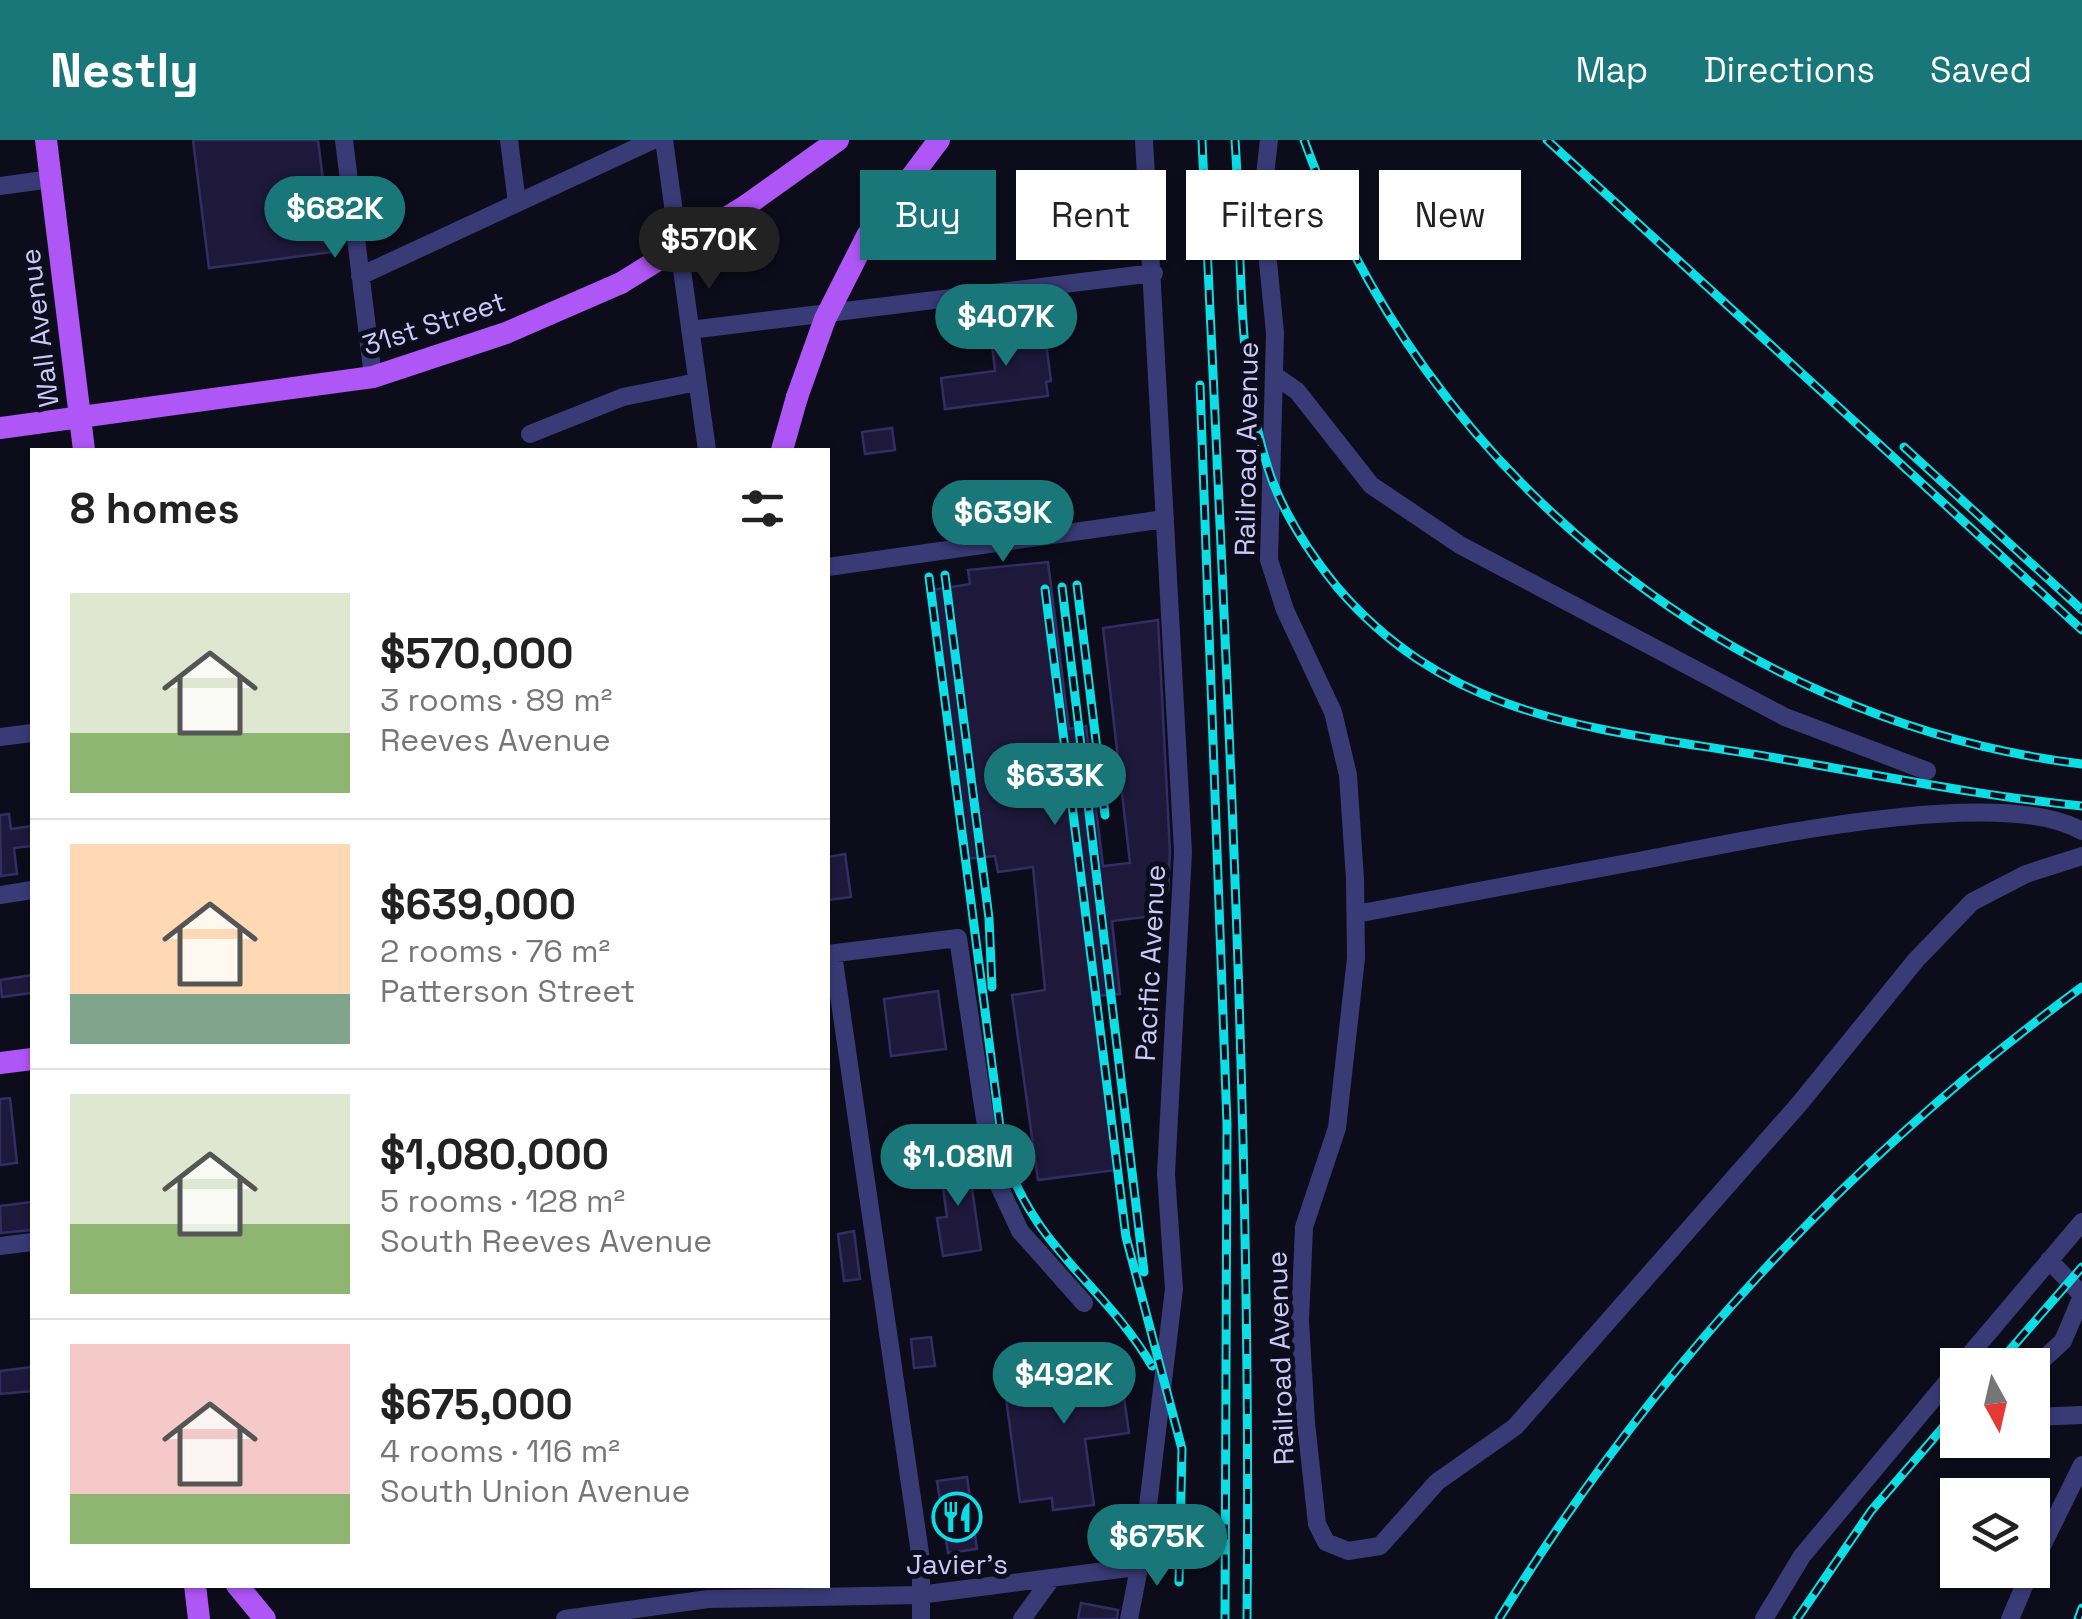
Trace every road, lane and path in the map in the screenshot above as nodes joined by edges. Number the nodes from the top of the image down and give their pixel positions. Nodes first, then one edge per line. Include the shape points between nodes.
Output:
1 (46, 140) edge
2 (344, 140) edge
3 (508, 140) edge
4 (653, 140) edge
5 (664, 140) edge
6 (838, 140) edge
7 (940, 140) edge
8 (1144, 140) edge
9 (1269, 140) edge
10 (51, 179) junction
11 (0, 186) edge
12 (517, 204) junction
13 (1154, 272) junction
14 (360, 276) junction
15 (690, 330) junction
16 (1274, 375) junction
17 (373, 377) junction
18 (697, 382) junction
19 (80, 418) junction
20 (0, 428) edge
21 (530, 434) dead end
22 (84, 448) edge
23 (706, 448) edge
24 (783, 448) edge
25 (1164, 519) junction
26 (830, 568) edge
27 (30, 733) edge
28 (0, 737) edge
29 (1927, 771) dead end
30 (2082, 831) edge
31 (2082, 856) edge
32 (30, 890) edge
33 (0, 895) edge
34 (1356, 914) junction
35 (830, 954) edge
36 (30, 1059) edge
37 (0, 1063) edge
38 (2082, 1222) edge
39 (30, 1242) edge
40 (0, 1246) edge
41 (2050, 1260) junction
42 (2082, 1295) edge
43 (1084, 1303) dead end
44 (1975, 1348) edge
45 (2050, 1353) edge
46 (1940, 1390) edge
47 (2082, 1416) edge
48 (2050, 1417) edge
49 (2082, 1464) edge
50 (2050, 1531) edge
51 (1136, 1568) junction
52 (1052, 1578) junction
53 (196, 1588) edge
54 (240, 1588) edge
55 (2023, 1588) edge
56 (919, 1595) junction
57 (722, 1598) junction
58 (198, 1619) edge
59 (266, 1619) edge
60 (565, 1619) edge
61 (724, 1619) edge
62 (921, 1619) edge
63 (1022, 1619) edge
64 (1129, 1619) edge
65 (1764, 1619) edge
66 (2010, 1619) edge

1 - 10 main road, Wall Avenue
2 - 14 street
3 - 12 street
4 - 12 street
5 - 15 street
6 - 17 main road, 31st Street, bridge via 621,282 506,333
7 - 24 main road, bridge via 867,236 825,320
8 - 13 street, Pacific Avenue
9 - 16 street, Railroad Avenue via 1262,236 1274,292
10 - 11 street
10 - 19 main road, Wall Avenue
12 - 14 street
13 - 15 street
13 - 25 street, Pacific Avenue
14 - 17 street
15 - 18 street
16 - 29 street via 1296,391 1371,485 1460,545 1785,717
16 - 34 street, Railroad Avenue via 1270,560 1285,610 1333,712 1348,774
17 - 19 main road, 31st Street
18 - 21 street via 623,397
18 - 23 street
19 - 20 main road, 31st Street
19 - 22 main road, Wall Avenue
25 - 26 street
25 - 51 street, Pacific Avenue via 1183,852 1166,1174 1174,1289
27 - 28 street
30 - 34 street via 1984,812 1925,814
31 - 34 street, Railroad Avenue via 1972,902 1540,1402 1438,1482 1380,1546 1348,1552 1326,1542 1317,1524 1300,1321 1304,1226 1338,1128 1349,1050
32 - 33 street
35 - 43 street via 958,938 994,1174 1020,1231
35 - 56 street via 921,1560
36 - 37 main road
38 - 41 street
39 - 40 street
41 - 42 street
41 - 44 street
42 - 45 street via 2063,1340
46 - 65 street via 1802,1556
47 - 48 street
49 - 50 street
51 - 52 street
51 - 64 street, Pacific Avenue
52 - 56 street
52 - 63 street
53 - 58 main road
54 - 59 main road
55 - 66 street
56 - 57 street
56 - 62 street
57 - 60 street
57 - 61 street

